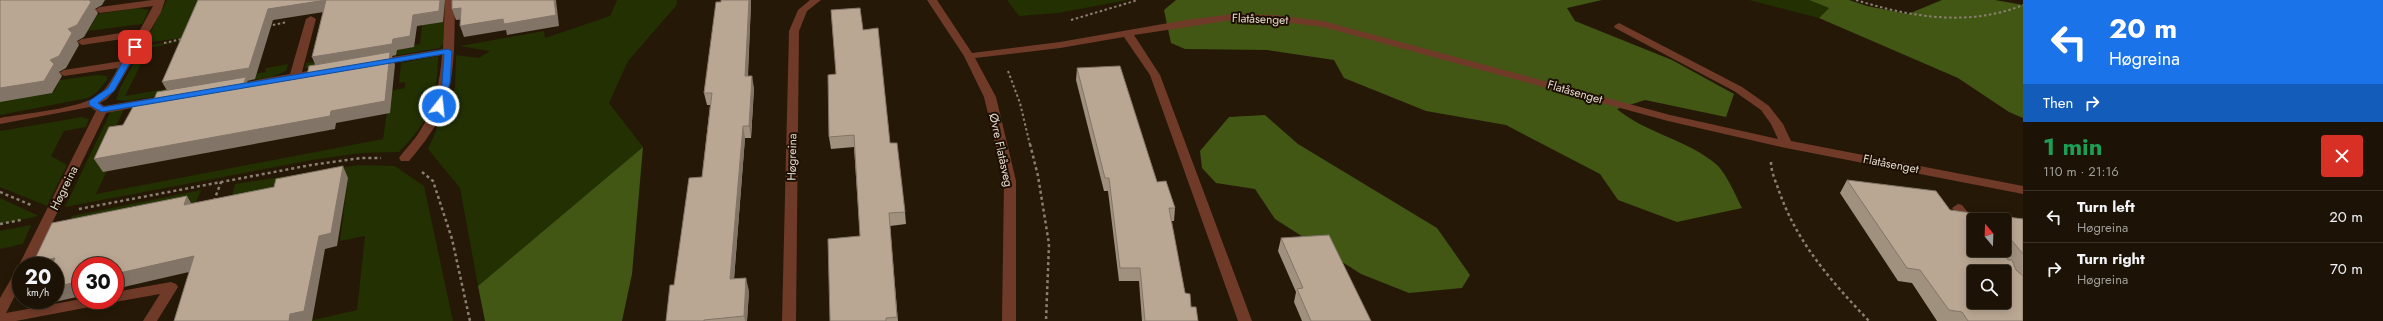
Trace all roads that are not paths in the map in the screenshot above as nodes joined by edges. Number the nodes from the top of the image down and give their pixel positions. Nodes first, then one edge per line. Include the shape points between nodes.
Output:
1 (450, 0) edge
2 (816, 0) edge
3 (932, 0) edge
4 (159, 1) edge
5 (100, 10) dead end
6 (310, 19) road end
7 (1619, 26) dead end
8 (144, 32) junction
9 (1127, 33) junction
10 (82, 42) dead end
11 (448, 51) junction
12 (969, 56) junction
13 (372, 63) edge
14 (126, 64) junction
15 (333, 70) edge
16 (64, 73) dead end
17 (295, 76) junction
18 (219, 89) edge
19 (180, 96) edge
20 (97, 106) junction
21 (0, 121) edge
22 (1786, 144) junction
23 (406, 158) road end
24 (2023, 190) edge
25 (1958, 208) dead end
26 (1967, 220) edge
27 (29, 257) edge
28 (12, 288) edge
29 (124, 295) edge
30 (72, 305) edge
31 (0, 311) edge
32 (0, 319) edge
33 (150, 321) edge
34 (789, 321) edge
35 (1009, 321) edge
36 (1245, 321) edge

1 - 11 street
2 - 34 street, Høgreina via 803,10 794,31
3 - 12 street
4 - 5 street
4 - 8 street, Høgreina
6 - 17 street
7 - 22 street via 1738,89 1765,108 1777,124
8 - 10 street
8 - 14 street, Høgreina
9 - 12 street, Flatåsenget via 1060,45
9 - 22 street, Flatåsenget via 1233,17 1275,18 1323,24 1668,118
9 - 36 street via 1155,75
11 - 13 street
11 - 23 street via 446,83 439,106 427,133
12 - 35 street, Øvre Flatåsveg via 990,97 1010,181
14 - 16 street
14 - 20 street, Høgreina
15 - 17 street
17 - 18 street
19 - 20 street, Høgreina
20 - 21 street, Høgreina
20 - 27 street, Høgreina via 51,214
22 - 24 street, Flatåsenget
25 - 26 street
28 - 31 street
29 - 33 street via 171,287
30 - 32 street

